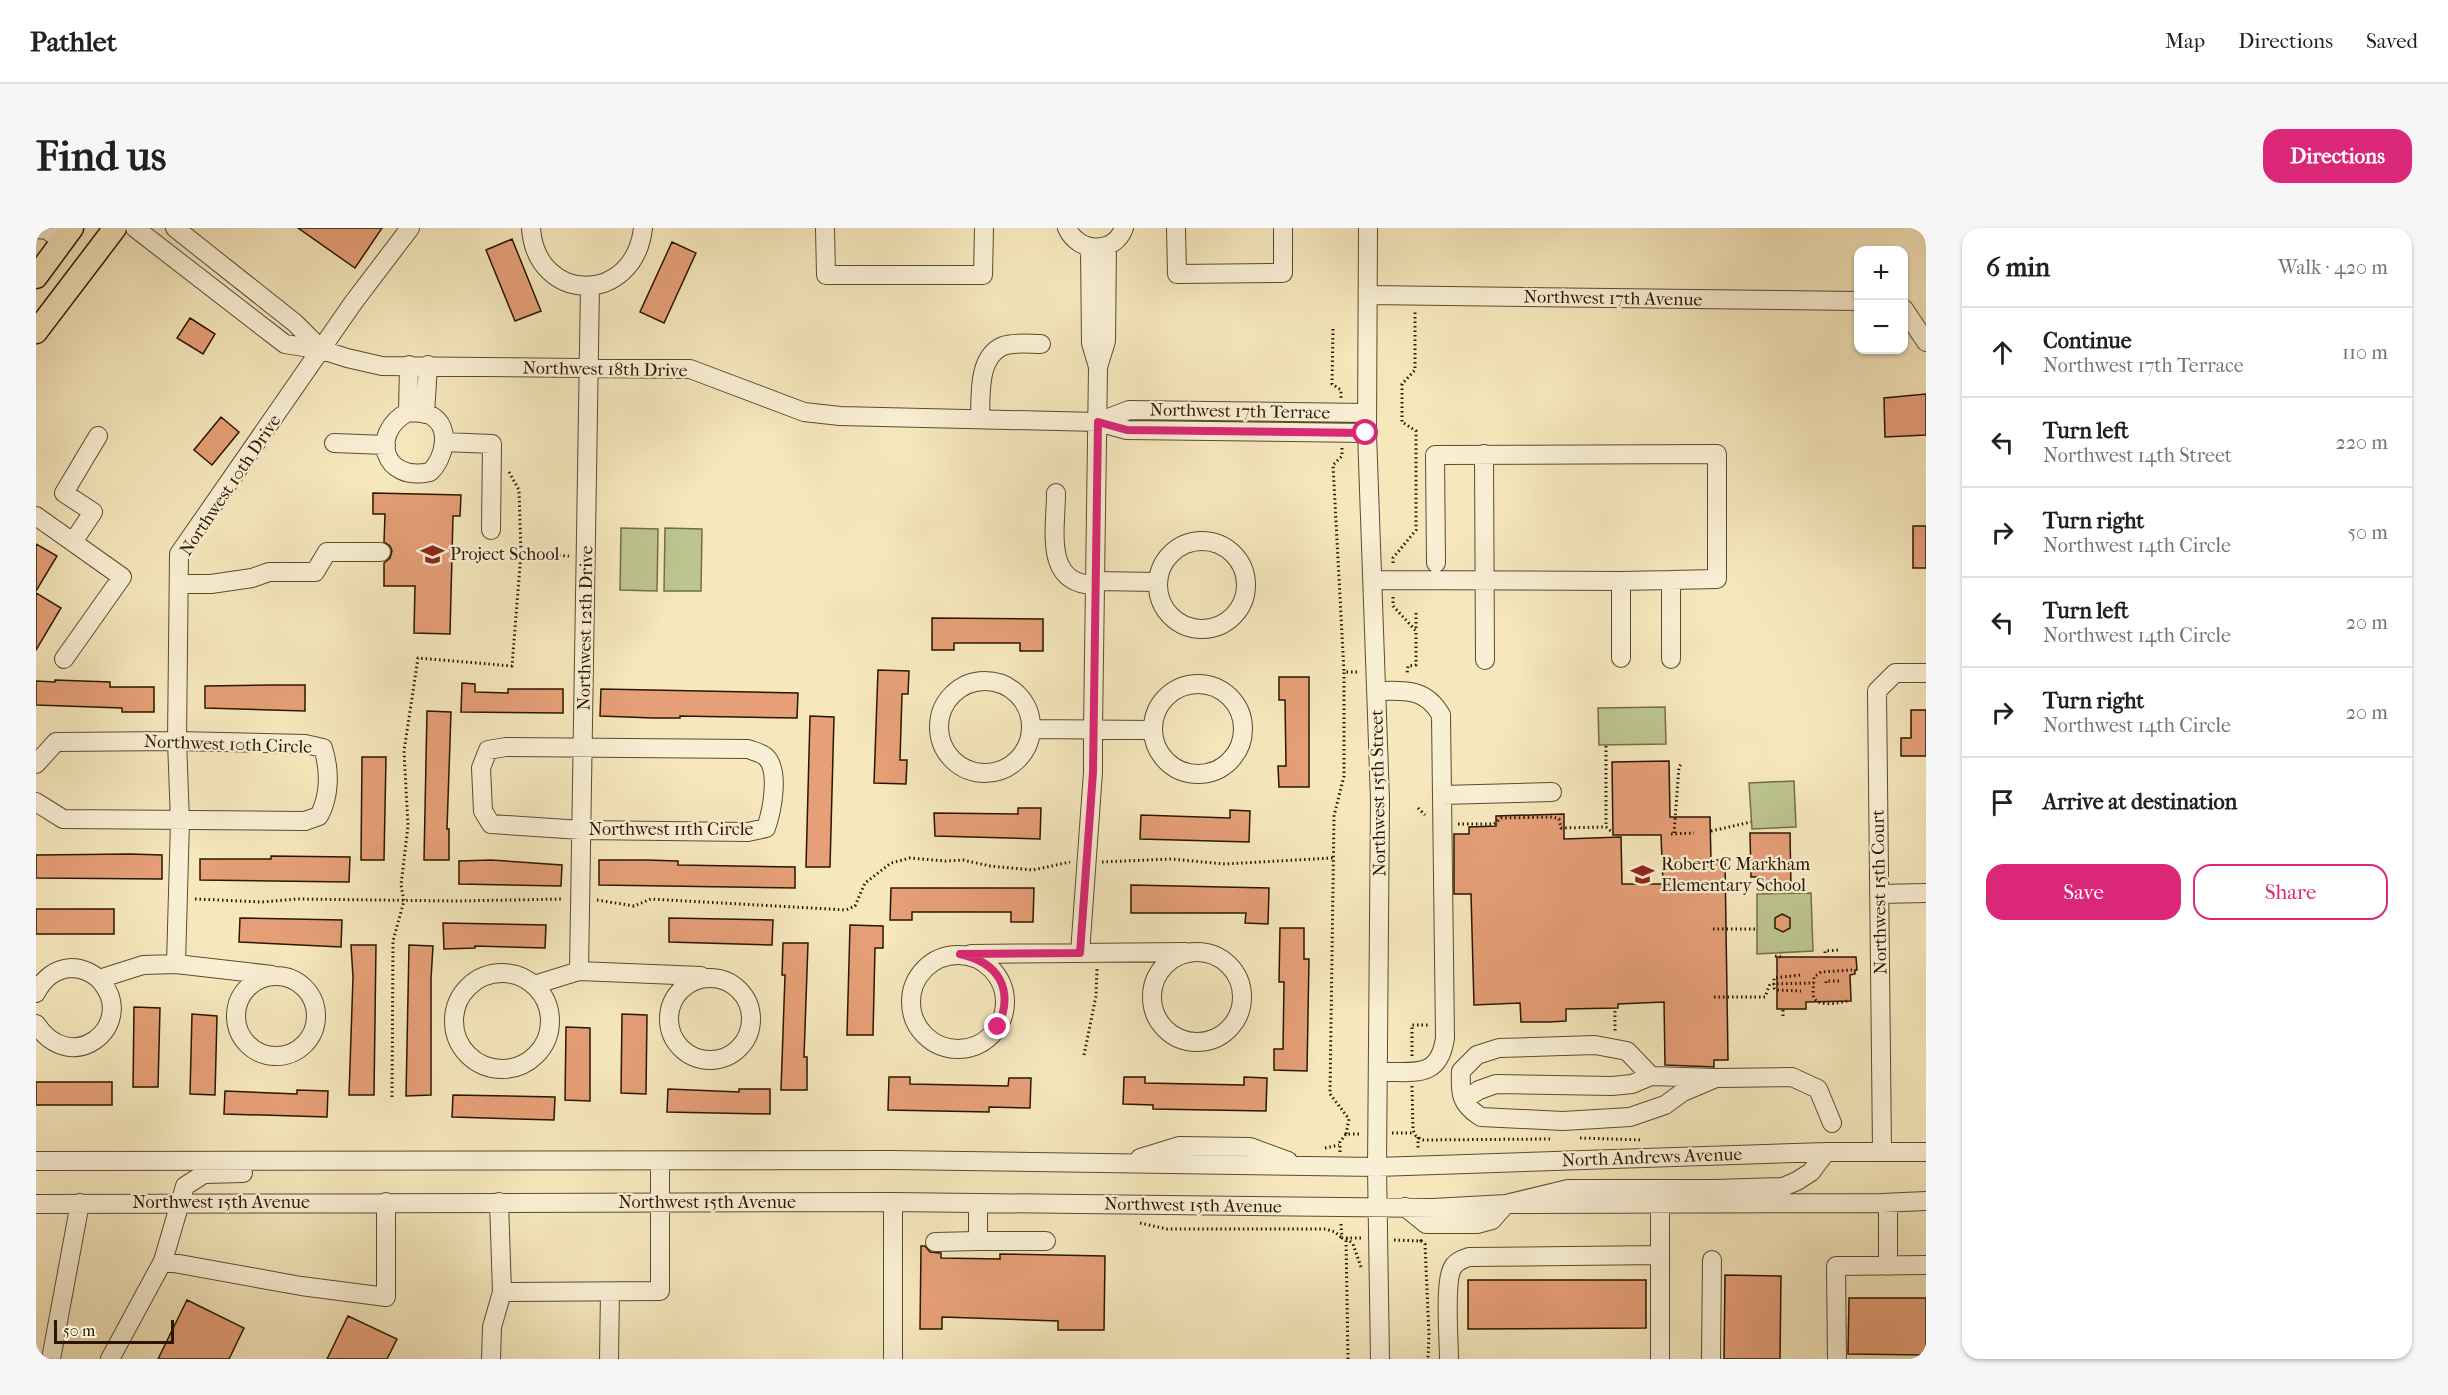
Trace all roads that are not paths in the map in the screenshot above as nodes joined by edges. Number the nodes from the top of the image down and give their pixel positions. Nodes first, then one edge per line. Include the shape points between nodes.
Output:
1 (115, 228) edge
2 (135, 228) edge
3 (175, 228) edge
4 (410, 228) edge
5 (531, 228) edge
6 (643, 228) edge
7 (825, 228) edge
8 (984, 228) edge
9 (1067, 228) edge
10 (1124, 228) edge
11 (1176, 228) edge
12 (1283, 228) edge
13 (1368, 228) edge
14 (36, 229) edge
15 (68, 234) edge
16 (1099, 247) junction
17 (36, 277) edge
18 (590, 286) junction
19 (1368, 295) junction
20 (1854, 301) edge
21 (1908, 315) edge
22 (36, 332) edge
23 (1926, 342) edge
24 (1041, 344) dead end
25 (322, 350) junction
26 (418, 365) junction
27 (590, 368) junction
28 (416, 413) junction
29 (1367, 413) junction
30 (980, 419) junction
31 (1098, 422) junction
32 (1366, 433) junction
33 (98, 436) dead end
34 (444, 442) junction
35 (334, 443) dead end
36 (386, 445) junction
37 (1484, 454) junction
38 (1056, 493) dead end
39 (36, 516) edge
40 (491, 530) dead end
41 (73, 542) junction
42 (381, 552) dead end
43 (1436, 563) dead end
44 (1372, 580) junction
45 (1671, 580) junction
46 (1484, 581) junction
47 (1621, 581) junction
48 (1158, 582) junction
49 (1095, 583) junction
50 (179, 584) junction
51 (1621, 658) dead end
52 (64, 659) dead end
53 (1671, 659) dead end
54 (1485, 660) dead end
55 (1926, 674) edge
56 (1376, 691) junction
57 (1031, 729) junction
58 (1094, 730) junction
59 (1153, 730) junction
60 (177, 741) junction
61 (583, 747) junction
62 (36, 764) edge
63 (1552, 792) dead end
64 (1442, 795) junction
65 (36, 802) edge
66 (180, 821) junction
67 (581, 830) junction
68 (1926, 893) edge
69 (1879, 894) junction
70 (1197, 952) junction
71 (1080, 953) junction
72 (960, 954) junction
73 (176, 964) junction
74 (579, 971) junction
75 (285, 976) junction
76 (709, 977) junction
77 (99, 979) junction
78 (534, 985) junction
79 (36, 993) edge
80 (36, 1024) edge
81 (1378, 1072) junction
82 (1651, 1076) junction
83 (1716, 1078) junction
84 (1464, 1100) junction
85 (1832, 1123) dead end
86 (1882, 1150) junction
87 (1826, 1152) junction
88 (1926, 1152) edge
89 (36, 1161) edge
90 (335, 1161) junction
91 (660, 1161) junction
92 (1377, 1167) junction
93 (1926, 1201) edge
94 (181, 1202) junction
95 (386, 1202) junction
96 (499, 1202) junction
97 (660, 1202) junction
98 (893, 1202) junction
99 (80, 1203) junction
100 (978, 1203) junction
101 (1660, 1203) junction
102 (1888, 1203) junction
103 (36, 1204) edge
104 (1506, 1204) junction
105 (1378, 1207) junction
106 (978, 1241) junction
107 (935, 1242) dead end
108 (1046, 1242) dead end
109 (1660, 1255) junction
110 (1712, 1260) dead end
111 (164, 1261) junction
112 (1926, 1265) edge
113 (1888, 1266) junction
114 (502, 1292) junction
115 (610, 1292) junction
116 (51, 1359) edge
117 (110, 1359) edge
118 (491, 1359) edge
119 (609, 1359) edge
120 (893, 1359) edge
121 (1380, 1359) edge
122 (1449, 1359) edge
123 (1660, 1359) edge
124 (1711, 1359) edge
125 (1837, 1359) edge

1 - 22 main road
2 - 25 street, Northwest 18th Drive via 285,344
3 - 25 street, Northwest 18th Drive via 295,323
4 - 25 street, Northwest 10th Drive
5 - 18 street via 540,261 553,275 571,284
6 - 18 street via 634,261 607,282
7 - 8 street via 826,275 984,275
9 - 16 street via 1074,240
10 - 16 street via 1116,241
11 - 12 street via 1177,274 1204,274 1283,273
13 - 19 street, Northwest 15th Street
14 - 15 street
15 - 17 main road
16 - 31 street via 1106,341 1098,367
18 - 27 street, Northwest 12th Drive
19 - 20 street, Northwest 17th Avenue
19 - 29 street, Northwest 15th Street
21 - 23 street
24 - 30 street via 1004,345 993,353 984,368
25 - 26 street, Northwest 18th Drive via 382,366
25 - 50 street, Northwest 10th Drive via 179,554
26 - 27 street, Northwest 18th Drive
26 - 28 street
27 - 30 street, Northwest 18th Drive via 690,369 804,412 840,417
27 - 61 street, Northwest 12th Drive
28 - 34 street via 431,415 439,423
28 - 36 street via 394,421 386,435
29 - 31 street, Northwest 17th Terrace via 1129,410
29 - 32 street, Northwest 15th Street
30 - 31 street, Northwest 18th Drive
31 - 32 street, Northwest 17th Terrace via 1127,430
31 - 49 street
32 - 44 street, Northwest 15th Street
33 - 41 street via 64,493 93,512
34 - 36 street via 437,465 421,474 398,470 388,457
34 - 40 street via 492,444
35 - 36 street
37 - 43 street via 1435,455
37 - 45 street via 1717,454 1717,579
37 - 46 street
38 - 49 street via 1056,559 1067,575 1082,584
39 - 41 street
41 - 52 street via 122,577
42 - 50 street via 327,552 315,572 269,572 222,583
44 - 46 street
44 - 56 street, Northwest 15th Street
45 - 47 street
45 - 53 street
46 - 47 street
46 - 54 street
47 - 51 street
48 - 48 street via 1163,606 1173,618 1186,627 1203,630 1231,619 1246,592 1241,562 1231,550 1204,540 1175,549 1164,561
48 - 49 street
49 - 58 street
50 - 60 street, Northwest 10th Drive
55 - 69 street, Northwest 15th Court via 1895,673 1877,691
56 - 64 street via 1424,695 1441,715
56 - 81 street, Northwest 15th Street via 1380,800
57 - 57 street via 1025,703 1015,691 1001,682 985,680 969,682 955,691 939,718 945,750 969,771 984,773 1000,771 1014,763 1025,751
57 - 58 street
58 - 59 street
58 - 71 street
59 - 59 street via 1159,752 1168,764 1182,772 1200,774 1228,763 1238,750 1242,735 1241,717 1234,703 1223,692 1198,684 1169,694 1159,707
60 - 62 street, Northwest 10th Circle via 56,742
60 - 66 street, Northwest 10th Drive
60 - 66 street, Northwest 10th Circle via 305,744 323,748 328,764 326,803 319,816 304,821
61 - 67 street, Northwest 12th Drive
61 - 67 street, Northwest 11th Circle via 488,750 481,768 483,811 491,824
61 - 67 street, Northwest 11th Circle via 748,749 765,756 773,769 773,809 766,828 748,832
63 - 64 street
64 - 81 street via 1444,1049 1438,1062 1426,1071
65 - 66 street, Northwest 10th Circle via 63,819
66 - 73 street
67 - 74 street, Northwest 12th Drive
68 - 69 street
69 - 86 street, Northwest 15th Court
70 - 70 street via 1168,963 1158,975 1152,1004 1167,1031 1180,1040 1196,1043 1226,1033 1242,1006 1242,990 1227,963
70 - 71 street
71 - 72 street
72 - 72 street via 944,956 929,964 918,976 912,993 917,1025 928,1038 956,1049 973,1047 987,1039 1005,1012 1005,994 990,966 976,957
73 - 75 street
73 - 77 street via 143,965
74 - 76 street
74 - 78 street
75 - 75 street via 308,991 315,1003 316,1023 308,1042 297,1051 271,1056 253,1049 240,1035 236,1009 249,986 272,975
76 - 76 street via 682,987 668,1012 669,1027 679,1046 696,1058 710,1061 737,1050 751,1026 751,1012 737,987
77 - 79 street via 88,971 62,969 50,975
77 - 80 street via 107,989 111,1016 101,1035 90,1043 63,1046 44,1035
78 - 78 street via 503,973 486,975 464,991 455,1007 453,1023 457,1040 473,1061 504,1070 520,1066 538,1054 550,1023 543,996
81 - 92 street, Northwest 15th Street
82 - 83 street
82 - 84 street via 1632,1084 1612,1086 1496,1084
82 - 84 street via 1627,1051 1612,1047 1498,1048 1477,1056 1461,1071 1460,1093
83 - 84 street via 1683,1092 1665,1105 1630,1117 1563,1121 1481,1117 1470,1111
83 - 85 street via 1792,1077 1818,1089
86 - 87 street, North Andrews Avenue
86 - 88 street, North Andrews Avenue
87 - 92 street, North Andrews Avenue
87 - 104 street via 1810,1172 1783,1187 1568,1189
89 - 90 street
90 - 91 street
90 - 94 street via 318,1171 204,1174 185,1186
91 - 92 street
91 - 97 street
92 - 105 street, Northwest 15th Street
93 - 102 street
94 - 95 street, Northwest 15th Avenue
94 - 99 street, Northwest 15th Avenue
94 - 111 street
95 - 96 street, Northwest 15th Avenue
95 - 111 street via 386,1297
96 - 97 street, Northwest 15th Avenue
96 - 114 street
97 - 98 street, Northwest 15th Avenue
97 - 115 street via 660,1291
98 - 100 street, Northwest 15th Avenue
98 - 120 street
99 - 103 street, Northwest 15th Avenue
99 - 116 street
100 - 105 street, Northwest 15th Avenue
100 - 106 street
101 - 102 street
101 - 104 street
101 - 109 street
102 - 113 street
104 - 105 street
105 - 121 street, Northwest 15th Street
106 - 107 street
106 - 108 street
109 - 122 street via 1463,1258 1453,1267 1449,1281
109 - 123 street
110 - 124 street
111 - 117 street
112 - 113 street
113 - 125 street via 1836,1266
114 - 115 street
114 - 118 street via 492,1327
115 - 119 street

